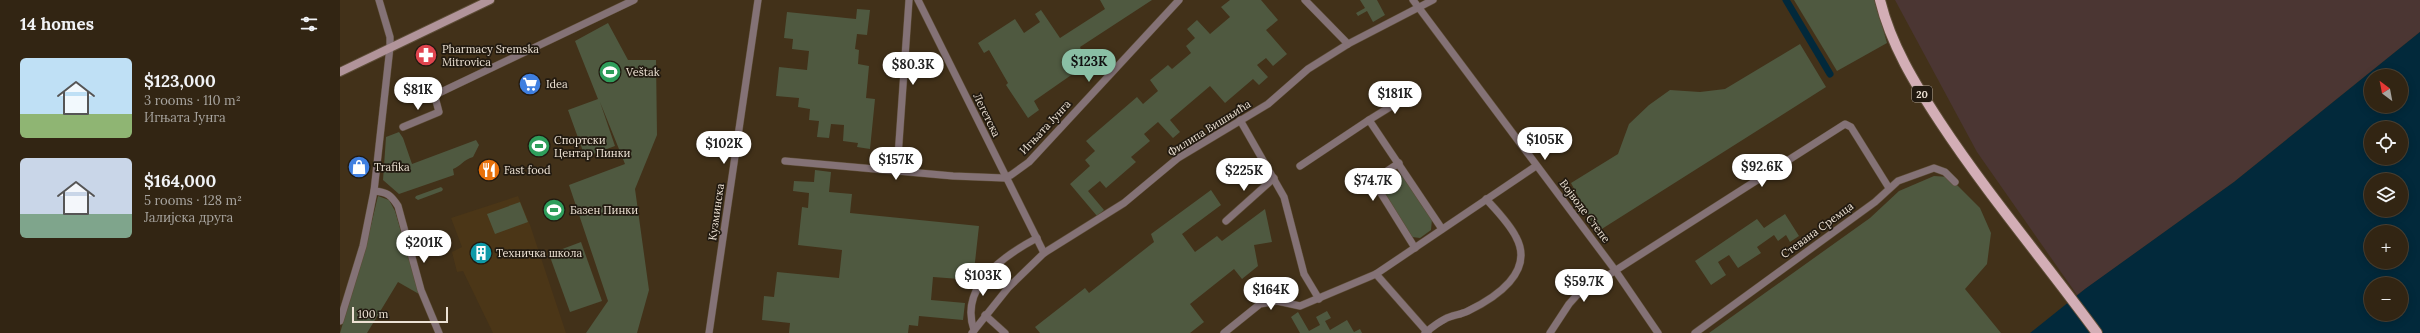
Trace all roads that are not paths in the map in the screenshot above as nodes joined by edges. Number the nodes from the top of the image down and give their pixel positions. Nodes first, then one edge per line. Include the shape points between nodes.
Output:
1 (379, 0) edge
2 (490, 0) edge
3 (634, 0) edge
4 (758, 0) edge
5 (909, 0) edge
6 (918, 0) edge
7 (1180, 0) edge
8 (1305, 0) edge
9 (1413, 0) edge
10 (1433, 0) edge
11 (1880, 0) edge
12 (1419, 8) junction
13 (1348, 44) junction
14 (390, 47) junction
15 (340, 72) edge
16 (1411, 94) dead end
17 (1240, 120) junction
18 (1369, 120) junction
19 (403, 127) dead end
20 (785, 161) dead end
21 (1399, 163) junction
22 (1300, 166) dead end
23 (1536, 166) junction
24 (897, 171) junction
25 (1005, 177) junction
26 (1274, 178) junction
27 (1955, 182) dead end
28 (1889, 188) junction
29 (374, 191) junction
30 (1486, 199) junction
31 (1226, 221) dead end
32 (1442, 229) junction
33 (1037, 238) junction
34 (1415, 248) junction
35 (1044, 253) junction
36 (1615, 270) junction
37 (1376, 274) junction
38 (1319, 299) junction
39 (986, 315) junction
40 (340, 321) edge
41 (973, 332) edge
42 (439, 333) edge
43 (709, 333) edge
44 (1005, 333) edge
45 (1224, 333) edge
46 (1426, 333) edge
47 (1550, 333) edge
48 (1658, 333) edge
49 (1695, 333) edge
50 (2097, 333) edge

1 - 14 street via 390,37
2 - 14 main road
3 - 19 street via 439,93 435,97 439,112
4 - 43 street, Кузминска
5 - 24 street
6 - 25 street, Легетска
7 - 25 street, Игњата Јунга via 1029,162
8 - 13 street
9 - 12 street, Војводе Степе
10 - 12 street
11 - 50 main road, 20 via 1892,36 1914,82 1980,179
12 - 13 street, Филипа Вишњића
12 - 23 street, Војводе Степе
13 - 17 street, Филипа Вишњића via 1308,69 1268,104
14 - 15 main road
14 - 29 street
16 - 18 street
17 - 26 street
17 - 35 street, Филипа Вишњића via 1178,158 1124,203
18 - 21 street
18 - 22 street
20 - 24 street
21 - 32 street
21 - 34 street via 1379,176 1377,187
23 - 30 street
23 - 36 street, Војводе Степе
24 - 25 street
25 - 33 street, Легетска
26 - 31 street
26 - 38 street via 1287,206 1304,274
27 - 28 street, Стевана Сремца via 1945,172 1934,168 1904,178
28 - 36 street via 1851,127 1845,124
28 - 49 street, Стевана Сремца via 1875,202
29 - 40 street via 363,246
29 - 42 street via 392,196 398,206 421,290
30 - 32 street
30 - 46 street via 1504,219 1518,241 1522,256 1516,274 1502,290 1468,311 1443,320
32 - 34 street
33 - 35 street, Легетска
33 - 41 street via 1017,249 977,287 970,303 969,317
34 - 37 street
35 - 39 street, Филипа Вишњића via 1008,288
36 - 47 street via 1573,300
36 - 48 street, Војводе Степе
37 - 38 street
37 - 46 street
38 - 45 street via 1300,306 1277,301 1260,304
39 - 41 street, Филипа Вишњића
39 - 44 street

